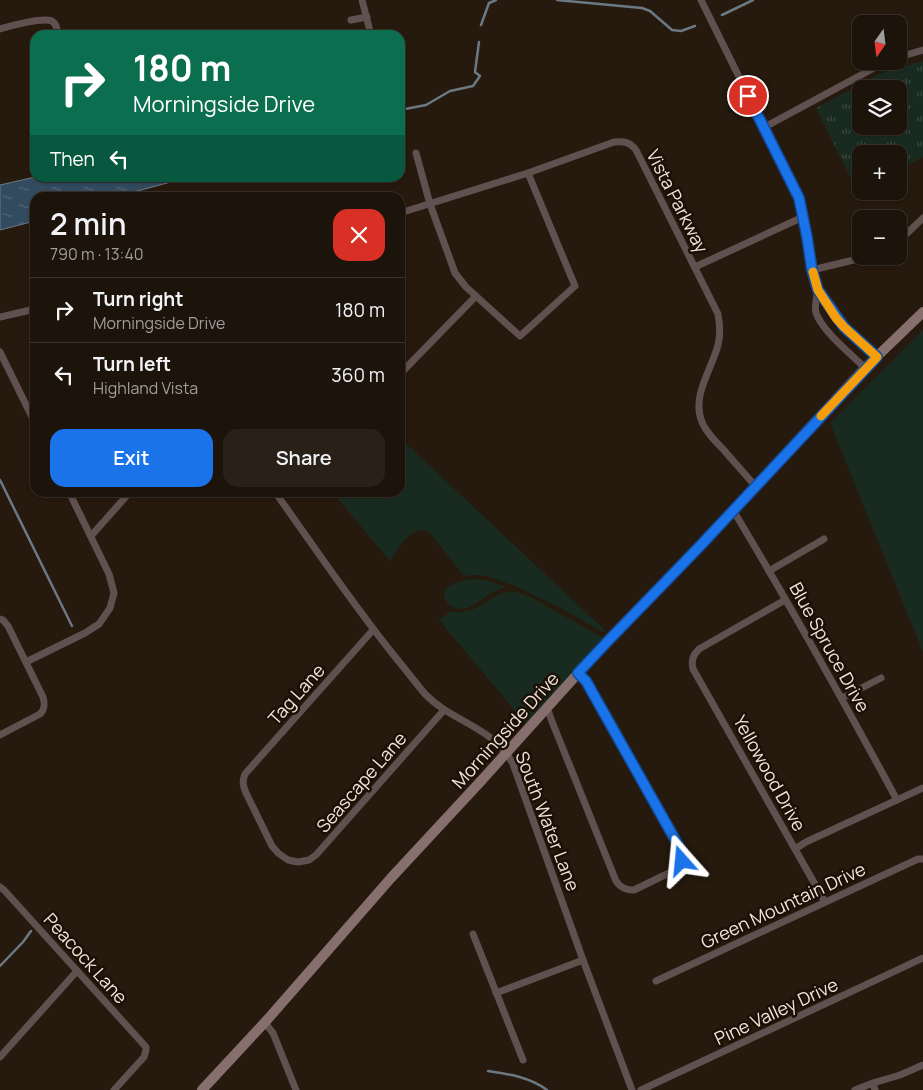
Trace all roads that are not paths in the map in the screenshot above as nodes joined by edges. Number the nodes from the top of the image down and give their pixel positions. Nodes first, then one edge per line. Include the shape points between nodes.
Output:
1 (362, 0) edge
2 (701, 0) edge
3 (367, 17) junction
4 (351, 20) dead end
5 (0, 29) edge
6 (57, 30) edge
7 (370, 30) edge
8 (923, 50) edge
9 (908, 55) edge
10 (870, 70) edge
11 (764, 128) junction
12 (416, 153) dead end
13 (528, 173) junction
14 (430, 204) junction
15 (405, 212) edge
16 (803, 217) junction
17 (923, 218) edge
18 (907, 234) edge
19 (852, 260) edge
20 (694, 267) junction
21 (812, 270) junction
22 (818, 290) junction
23 (476, 296) junction
24 (30, 310) edge
25 (923, 312) edge
26 (0, 317) edge
27 (0, 352) edge
28 (877, 357) junction
29 (865, 368) junction
30 (405, 369) edge
31 (30, 413) edge
32 (756, 486) junction
33 (71, 497) edge
34 (125, 497) edge
35 (279, 497) edge
36 (733, 510) junction
37 (90, 536) junction
38 (824, 539) dead end
39 (769, 570) junction
40 (785, 600) junction
41 (0, 619) edge
42 (373, 630) junction
43 (26, 662) junction
44 (578, 673) junction
45 (882, 678) dead end
46 (842, 698) junction
47 (444, 710) junction
48 (545, 710) junction
49 (0, 735) edge
50 (506, 752) junction
51 (923, 788) edge
52 (897, 800) junction
53 (795, 849) junction
54 (923, 859) edge
55 (293, 861) joint
56 (0, 887) edge
57 (825, 902) junction
58 (473, 934) dead end
59 (923, 958) edge
60 (582, 960) junction
61 (77, 971) junction
62 (656, 980) dead end
63 (496, 993) junction
64 (265, 1023) junction
65 (0, 1057) edge
66 (523, 1060) dead end
67 (923, 1065) edge
68 (874, 1086) edge
69 (114, 1090) edge
70 (202, 1090) edge
71 (296, 1090) edge
72 (632, 1090) edge
73 (641, 1090) edge
74 (855, 1090) edge

1 - 3 street
2 - 11 street
3 - 4 street
3 - 7 street
5 - 6 street via 43,19 52,21
8 - 9 street
10 - 11 street
11 - 16 street via 799,198
12 - 14 street
13 - 14 street, Vista Parkway
13 - 20 street, Vista Parkway via 614,142 627,142 636,150
13 - 23 street via 576,286 520,336
14 - 15 street, Vista Parkway
14 - 23 street via 455,273
16 - 20 street
16 - 21 street
17 - 18 street
19 - 21 street
20 - 32 street, Vista Parkway via 720,324 718,345 699,404 702,422
21 - 22 street
22 - 28 street via 844,327
22 - 29 street via 815,311 821,322
23 - 30 street
24 - 26 street
25 - 28 street, Morningside Drive
27 - 31 street
28 - 29 street, Morningside Drive
29 - 32 street, Morningside Drive
32 - 36 street, Morningside Drive
33 - 37 street
34 - 37 street
35 - 42 street, South Water Lane
36 - 39 street, Blue Spruce Drive
36 - 44 street, Morningside Drive
37 - 43 street via 109,574 114,593 110,608 99,624 85,633
38 - 39 street
39 - 40 street, Blue Spruce Drive
40 - 46 street, Blue Spruce Drive
40 - 53 street, Yellowood Drive via 699,649 692,658 692,664
41 - 43 street via 8,626
42 - 47 street, South Water Lane via 424,693
42 - 55 street, Tag Lane via 249,768 243,779 246,793 272,846
43 - 49 street via 43,697 44,709 36,717
44 - 48 street, Morningside Drive
44 - 48 street via 586,681 681,850 682,861 675,870 634,890 619,885
45 - 46 street
46 - 52 street, Blue Spruce Drive
47 - 50 street, South Water Lane via 482,730
47 - 55 street, Seascape Lane via 316,854 305,861
48 - 50 street, Morningside Drive
50 - 60 street, South Water Lane
50 - 64 street, Morningside Drive
51 - 52 street
52 - 53 street
53 - 57 street, Yellowood Drive
54 - 57 street, Green Mountain Drive
56 - 61 street, Peacock Lane
57 - 62 street, Green Mountain Drive
58 - 63 street
59 - 73 street, Pine Valley Drive
60 - 63 street
60 - 72 street, South Water Lane
61 - 65 street
61 - 69 street, Peacock Lane via 146,1047 144,1056
63 - 66 street
64 - 70 street, Morningside Drive
64 - 71 street via 273,1033
67 - 68 street
68 - 74 street

